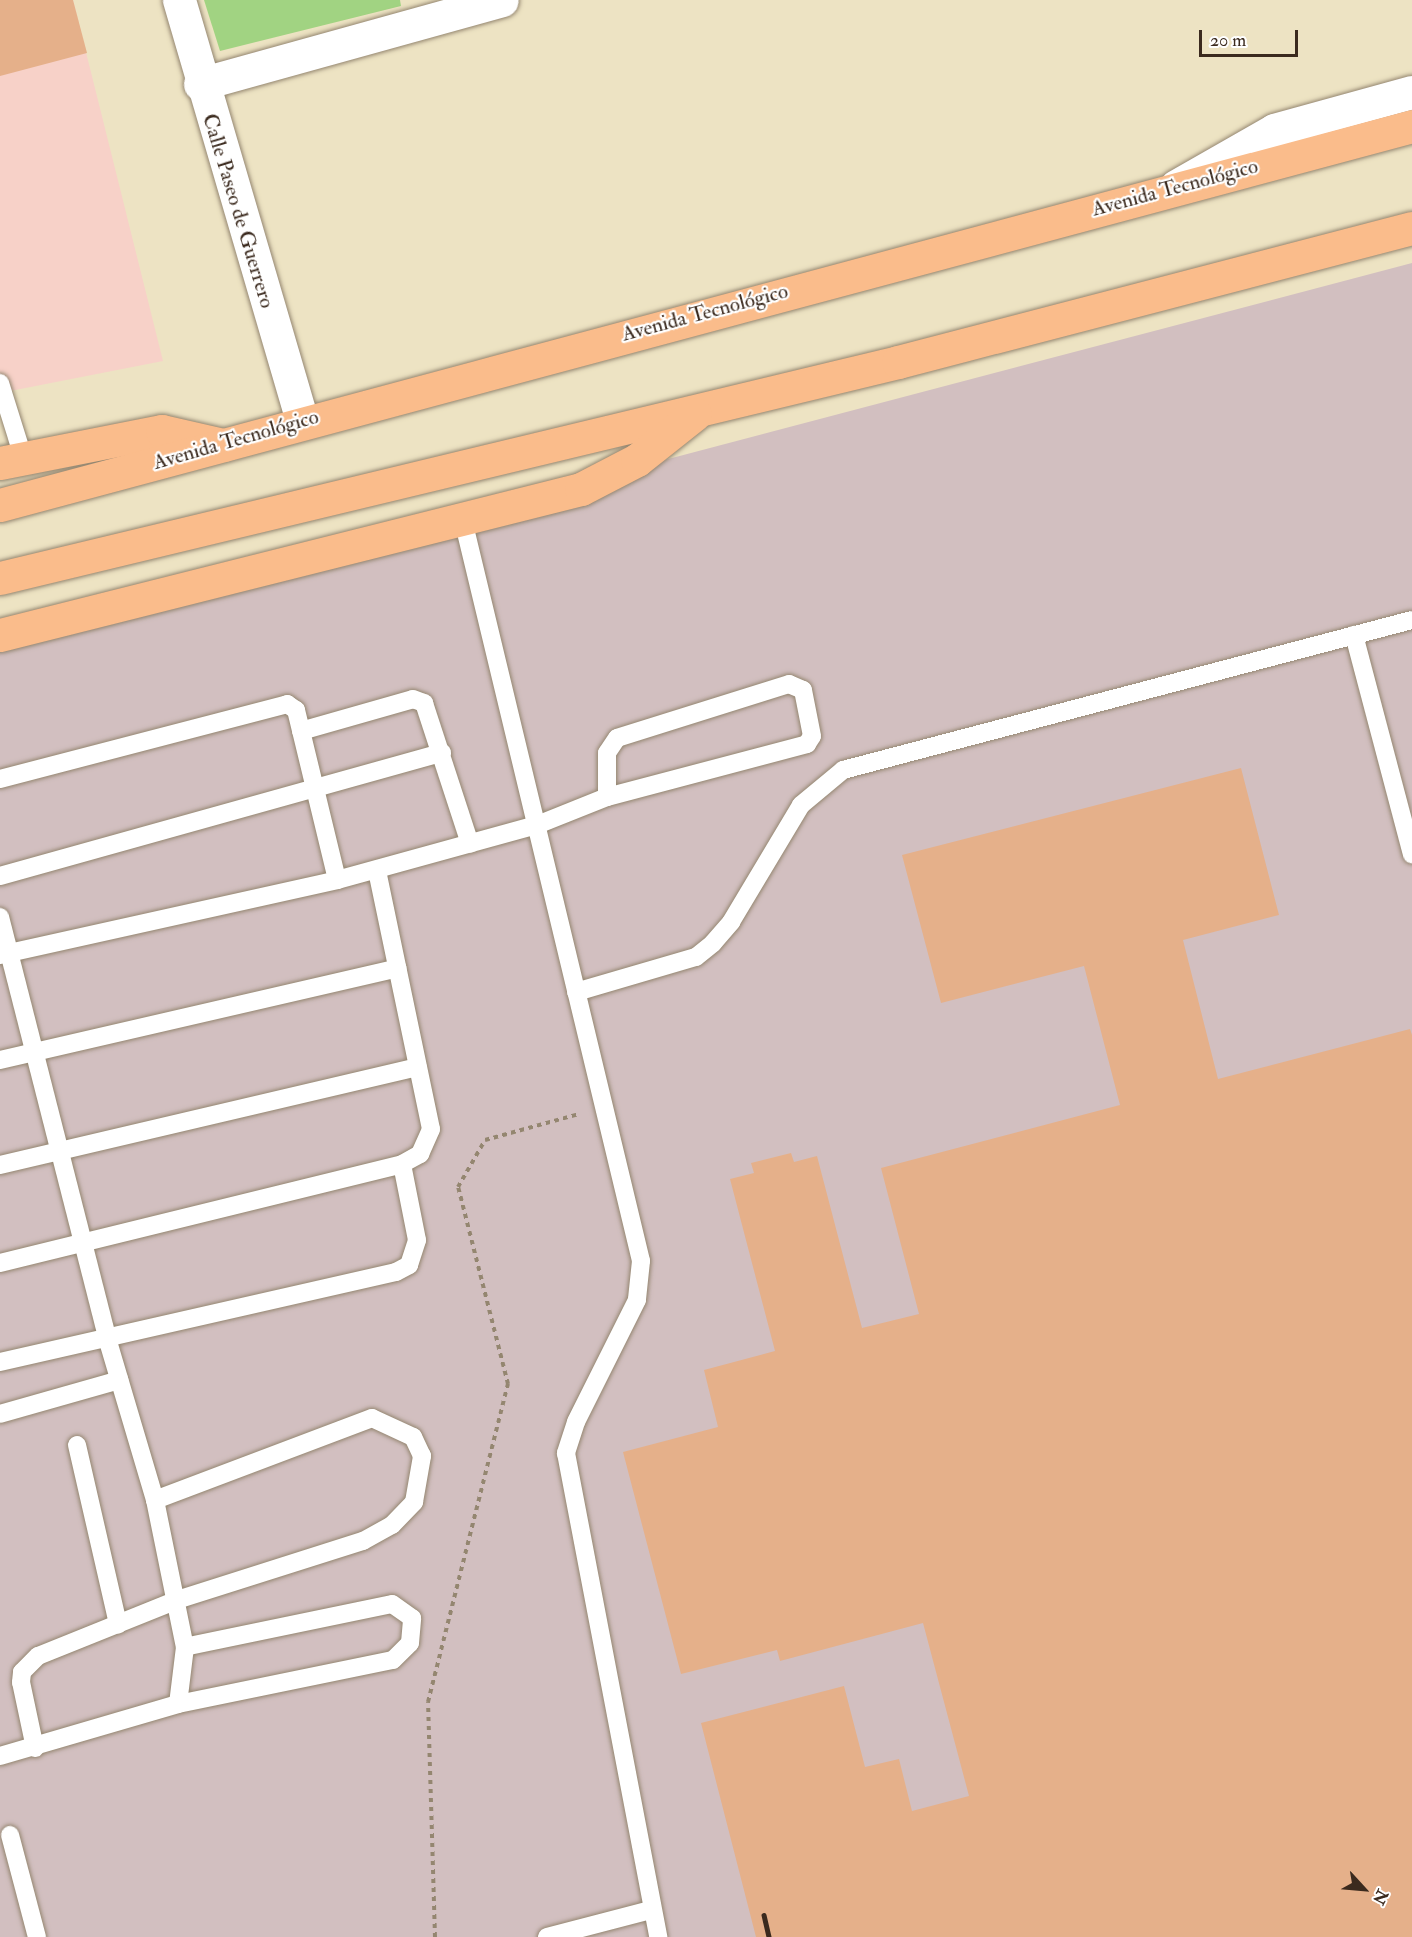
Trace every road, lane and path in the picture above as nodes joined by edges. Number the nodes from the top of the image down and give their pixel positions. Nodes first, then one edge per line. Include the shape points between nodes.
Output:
1 (179, 0) edge
2 (502, 0) edge
3 (460, 5) edge
4 (200, 84) junction
5 (1412, 92) edge
6 (1412, 126) edge
7 (1175, 187) junction
8 (1412, 228) edge
9 (0, 383) edge
10 (702, 409) junction
11 (302, 420) junction
12 (225, 446) junction
13 (12, 460) edge
14 (0, 505) edge
15 (463, 520) junction
16 (0, 578) edge
17 (1412, 620) edge
18 (1354, 634) junction
19 (0, 636) edge
20 (301, 731) junction
21 (442, 753) junction
22 (0, 778) edge
23 (315, 786) junction
24 (607, 797) junction
25 (537, 825) junction
26 (470, 844) junction
27 (1412, 854) edge
28 (377, 870) junction
29 (0, 876) edge
30 (337, 880) junction
31 (0, 917) edge
32 (5, 954) edge
33 (397, 968) junction
34 (576, 992) junction
35 (32, 1052) junction
36 (0, 1060) edge
37 (418, 1067) junction
38 (605, 1107) junction
39 (59, 1149) junction
40 (402, 1164) junction
41 (0, 1165) edge
42 (83, 1241) junction
43 (0, 1263) edge
44 (107, 1338) junction
45 (0, 1362) edge
46 (120, 1380) junction
47 (0, 1414) edge
48 (77, 1445) dead end
49 (155, 1500) junction
50 (180, 1599) junction
51 (118, 1624) junction
52 (185, 1647) junction
53 (178, 1704) junction
54 (35, 1748) junction
55 (0, 1756) edge
56 (10, 1835) dead end
57 (651, 1910) junction
58 (37, 1937) edge
59 (435, 1937) edge
60 (548, 1937) edge
61 (658, 1937) edge

1 - 4 street, Calle Paseo de Guerrero
2 - 3 street
3 - 4 street
4 - 11 street, Calle Paseo de Guerrero
5 - 7 street via 1274,130
6 - 7 main road, Avenida Tecnológico
7 - 11 main road, Avenida Tecnológico
8 - 10 main road
9 - 13 lane
10 - 15 main road via 637,460 598,482
10 - 16 main road
11 - 12 main road, Avenida Tecnológico
12 - 13 main road via 162,431
12 - 14 main road, Avenida Tecnológico
15 - 19 main road
15 - 25 lane
17 - 18 lane
18 - 27 lane
18 - 34 lane via 843,770 801,805 731,922 713,943 696,957
20 - 21 lane via 413,699 428,709
20 - 22 lane via 296,710 281,704
20 - 23 lane
21 - 23 lane
21 - 26 lane
23 - 29 lane
23 - 30 lane
24 - 24 lane via 607,753 617,738 789,684 804,690 812,736 807,744
24 - 25 lane
25 - 26 lane
25 - 34 lane
26 - 28 lane
28 - 30 lane
28 - 33 lane
30 - 32 lane
31 - 32 lane
32 - 35 lane
33 - 35 lane
33 - 37 lane
34 - 38 lane
35 - 36 lane
35 - 39 lane
37 - 39 lane
37 - 40 lane via 431,1129 420,1154
38 - 57 lane via 643,1274 637,1300 572,1430 566,1470
38 - 59 path via 491,1137 460,1176 459,1198 508,1383 428,1702
39 - 41 lane
39 - 42 lane
40 - 42 lane
40 - 44 lane via 417,1240 409,1265
42 - 43 lane
42 - 44 lane
44 - 45 lane
44 - 46 lane
46 - 47 lane
46 - 49 lane
48 - 51 lane
49 - 50 lane
49 - 50 lane via 372,1418 413,1437 422,1456 414,1502 392,1525 363,1541
50 - 51 lane
50 - 52 lane
51 - 54 lane via 27,1664 21,1682
52 - 53 lane
52 - 53 lane via 392,1604 412,1618 410,1643 393,1660
53 - 54 lane
54 - 55 lane
56 - 58 lane
57 - 60 lane
57 - 61 lane

